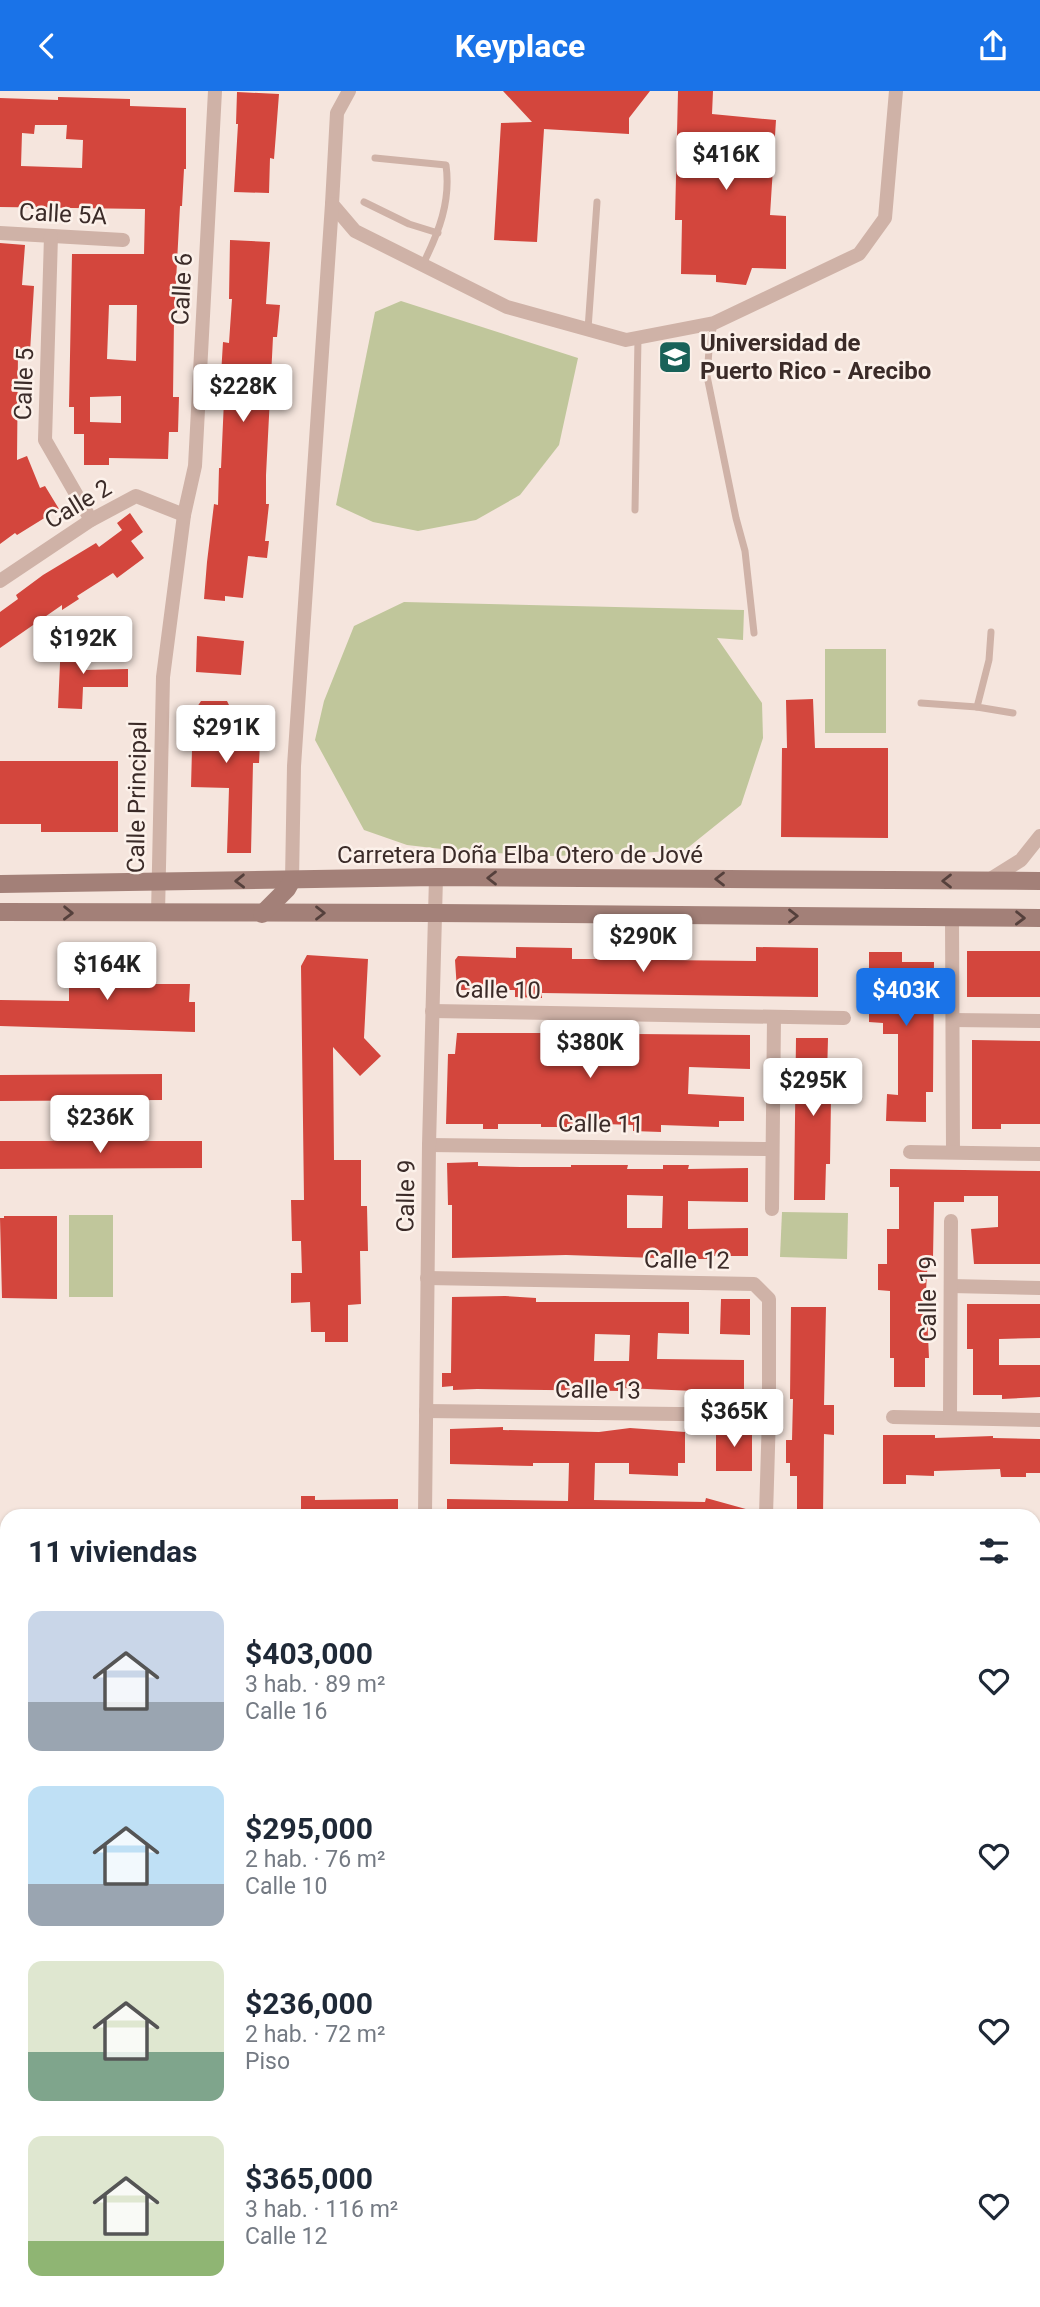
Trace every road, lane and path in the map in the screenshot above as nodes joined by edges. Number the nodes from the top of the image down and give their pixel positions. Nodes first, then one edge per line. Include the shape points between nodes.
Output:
1 (215, 91) edge
2 (349, 91) edge
3 (896, 91) edge
4 (375, 158) dead end
5 (364, 202) dead end
6 (597, 202) dead end
7 (332, 204) junction
8 (0, 233) edge
9 (438, 233) junction
10 (51, 236) junction
11 (123, 240) dead end
12 (424, 264) junction
13 (714, 323) junction
14 (588, 330) junction
15 (638, 338) junction
16 (635, 510) dead end
17 (184, 515) junction
18 (91, 520) junction
19 (0, 581) edge
20 (991, 632) dead end
21 (754, 633) dead end
22 (921, 703) dead end
23 (977, 707) junction
24 (1013, 713) dead end
25 (1040, 836) edge
26 (436, 877) junction
27 (292, 880) junction
28 (988, 881) junction
29 (1040, 881) edge
30 (158, 882) junction
31 (0, 884) edge
32 (0, 912) edge
33 (262, 913) junction
34 (435, 913) junction
35 (158, 914) junction
36 (952, 918) junction
37 (1040, 918) edge
38 (432, 1011) junction
39 (774, 1017) junction
40 (844, 1018) dead end
41 (953, 1020) junction
42 (1040, 1021) edge
43 (429, 1145) junction
44 (772, 1149) junction
45 (953, 1151) junction
46 (910, 1152) dead end
47 (1040, 1154) edge
48 (772, 1209) dead end
49 (951, 1221) dead end
50 (428, 1278) junction
51 (951, 1286) junction
52 (1040, 1288) edge
53 (426, 1411) junction
54 (769, 1415) junction
55 (893, 1417) dead end
56 (950, 1418) junction
57 (1040, 1420) edge
58 (425, 1509) edge
59 (766, 1509) edge

1 - 17 street, Calle 6 via 195,466
2 - 7 street via 337,113
3 - 13 street via 885,218 859,254
4 - 9 lane via 446,165 444,217
5 - 9 lane
6 - 14 lane
7 - 12 street via 355,231
7 - 27 street via 294,766
8 - 10 street, Calle 5A
9 - 12 lane
10 - 11 street, Calle 5A
10 - 18 street, Calle 5 via 45,440
12 - 14 street via 507,307
13 - 15 street
13 - 21 lane via 708,376 745,551
14 - 15 street via 626,340
15 - 16 lane
17 - 18 street, Calle 2 via 136,496
17 - 30 street, Calle Principal via 163,677
18 - 19 street, Calle 2
20 - 23 lane
22 - 23 lane
23 - 24 lane
25 - 28 street via 1020,860
26 - 27 street, Carretera Doña Elba Otero de Jové
28 -> 26 street, Carretera Doña Elba Otero de Jové
26 - 34 street, Calle 9
27 -> 30 street, Carretera Doña Elba Otero de Jové
27 - 33 street
28 - 29 street, Carretera Doña Elba Otero de Jové
30 - 31 street, Carretera Doña Elba Otero de Jové
30 - 35 street, Calle Principal
32 -> 35 street
33 -> 34 street
33 - 35 street
34 -> 36 street
34 - 38 street, Calle 9
36 -> 37 street
36 - 41 street
38 - 39 street, Calle 10
38 - 43 street, Calle 9
39 - 40 street, Calle 10
39 - 44 street
41 - 42 street
41 - 45 street
43 - 44 street, Calle 11
43 - 50 street, Calle 9
44 - 48 street
45 - 46 street
45 - 47 street
49 - 51 street, Calle 19
50 - 53 street, Calle 9
50 - 54 street, Calle 12 via 754,1283 769,1299
51 - 52 street
51 - 56 street, Calle 19
53 - 54 street, Calle 13
53 - 58 street, Calle 9
54 - 59 street, Calle 12
55 - 56 street
56 - 57 street

